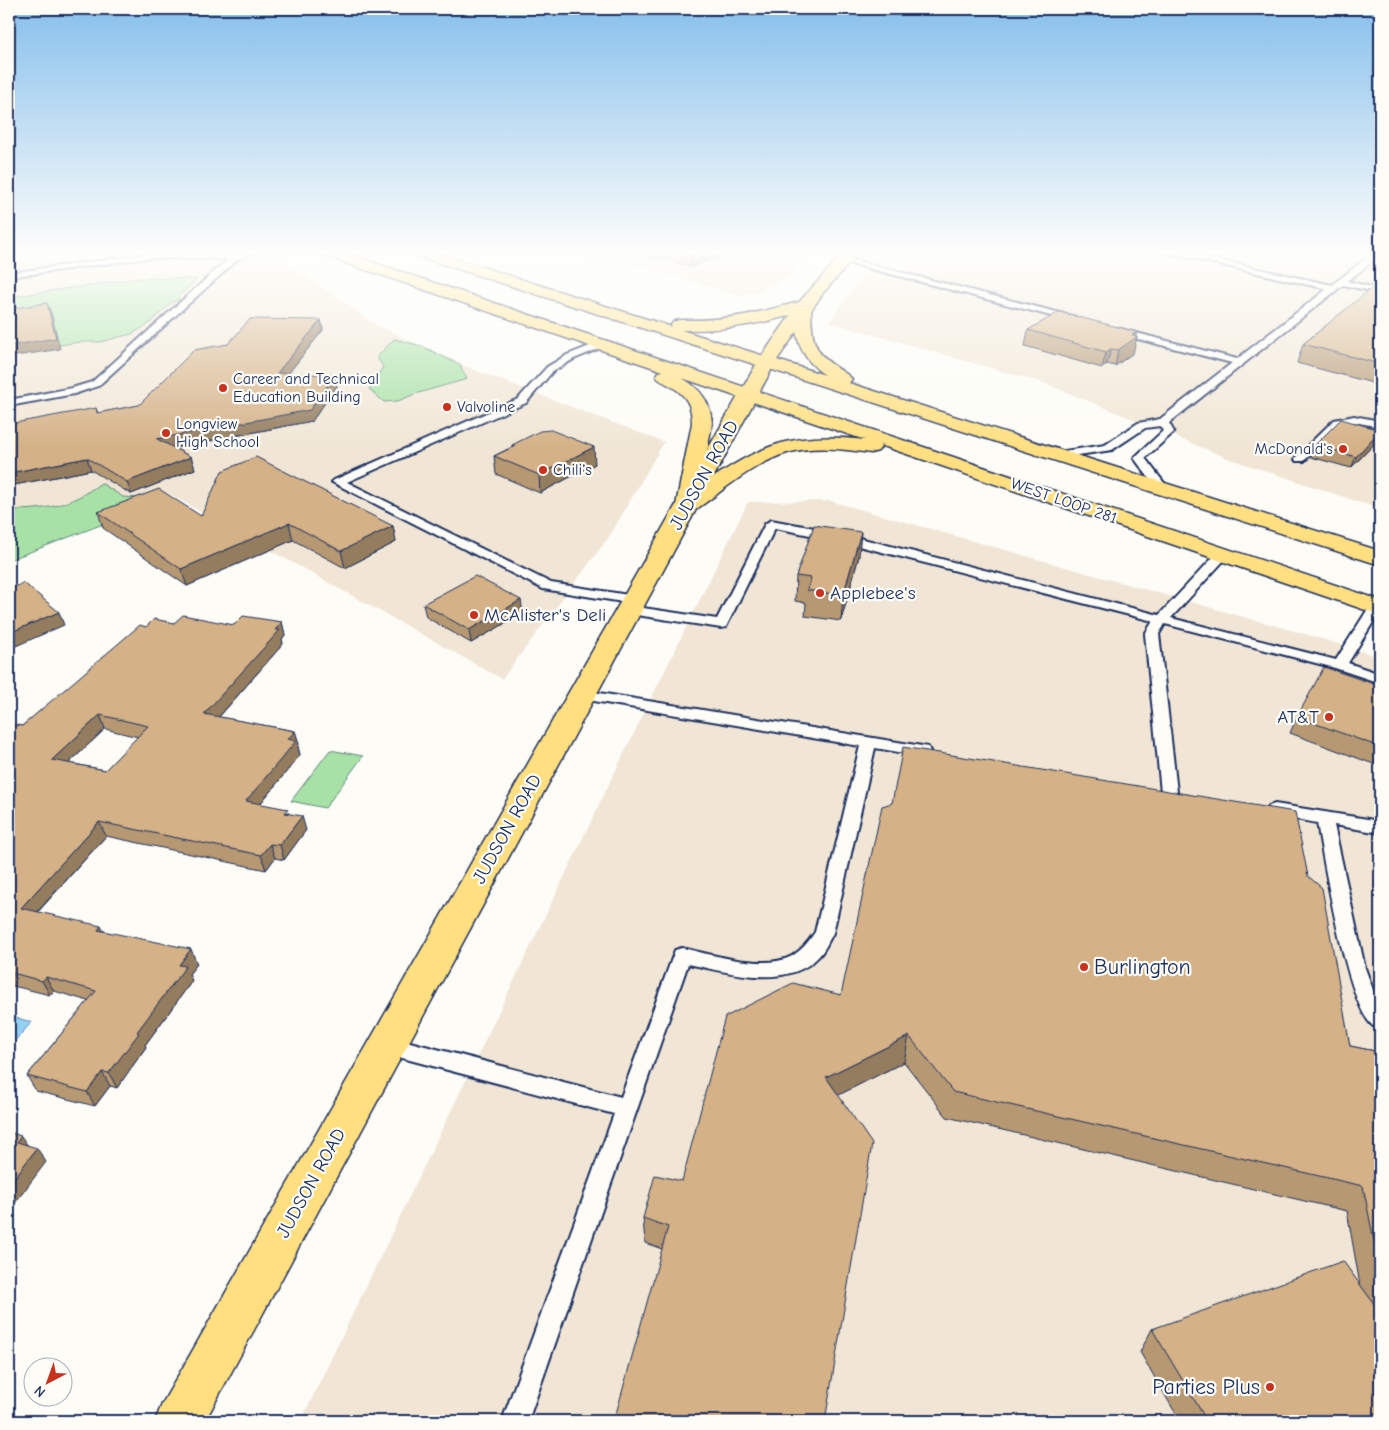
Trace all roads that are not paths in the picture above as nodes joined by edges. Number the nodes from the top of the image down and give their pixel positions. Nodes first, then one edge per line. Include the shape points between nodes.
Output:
1 (169, 317) edge
2 (519, 317) edge
3 (624, 317) edge
4 (769, 317) edge
5 (796, 317) edge
6 (803, 317) edge
7 (1066, 317) edge
8 (1296, 317) edge
9 (641, 322) junction
10 (1084, 322) edge
11 (1110, 329) edge
12 (600, 344) junction
13 (618, 351) junction
14 (766, 362) junction
15 (1238, 362) junction
16 (748, 394) junction
17 (882, 399) junction
18 (9, 403) edge
19 (1163, 422) junction
20 (1378, 424) edge
21 (1058, 455) junction
22 (1300, 459) dead end
23 (1012, 483) junction
24 (1162, 488) junction
25 (687, 505) junction
26 (1223, 554) junction
27 (1380, 558) edge
28 (632, 605) junction
29 (1378, 607) edge
30 (1161, 620) junction
31 (1340, 664) junction
32 (1380, 679) edge
33 (581, 696) junction
34 (869, 742) junction
35 (934, 753) edge
36 (1150, 789) edge
37 (1169, 792) junction
38 (1189, 795) edge
39 (1257, 807) edge
40 (1324, 818) junction
41 (1380, 827) edge
42 (1380, 1020) edge
43 (387, 1045) junction
44 (626, 1108) junction
45 (180, 1421) edge
46 (515, 1421) edge

1 - 18 lane via 95,384
2 - 12 main road
3 - 9 main road
4 - 9 main road via 725,325 679,326
5 - 14 main road, JUDSON ROAD
6 - 17 main road via 804,342 811,355 833,373
7 - 10 lane
8 - 15 lane
9 - 14 main road
11 - 15 lane
12 - 13 main road
12 - 28 lane via 550,368 522,401 338,482 548,586
13 - 16 main road, WEST LOOP 281
13 - 25 main road via 677,382 697,400 702,411
14 - 16 main road, JUDSON ROAD
14 - 17 main road
15 - 19 lane
16 - 23 main road, WEST LOOP 281
16 - 25 main road, JUDSON ROAD
17 - 21 main road
19 - 21 lane via 1142,425 1108,448
19 - 24 lane via 1169,432 1139,458
20 - 22 lane via 1354,419 1338,422
21 - 24 main road
23 - 25 main road via 934,467 873,448 808,444 764,456
23 - 26 main road, WEST LOOP 281
24 - 27 main road
25 - 28 main road, JUDSON ROAD
26 - 29 main road, WEST LOOP 281
26 - 30 lane
28 - 30 lane via 721,624 771,524 836,536
28 - 33 main road, JUDSON ROAD
29 - 31 lane
30 - 31 lane
30 - 37 lane via 1153,630 1152,640
31 - 32 lane
33 - 34 lane
33 - 43 main road, JUDSON ROAD
34 - 35 lane
34 - 44 lane via 819,943 813,952 795,964 763,970 682,955
36 - 37 lane
37 - 38 lane
39 - 40 lane
40 - 41 lane
40 - 42 lane via 1356,968 1366,1001
43 - 44 lane
43 - 45 main road, JUDSON ROAD
44 - 46 lane

